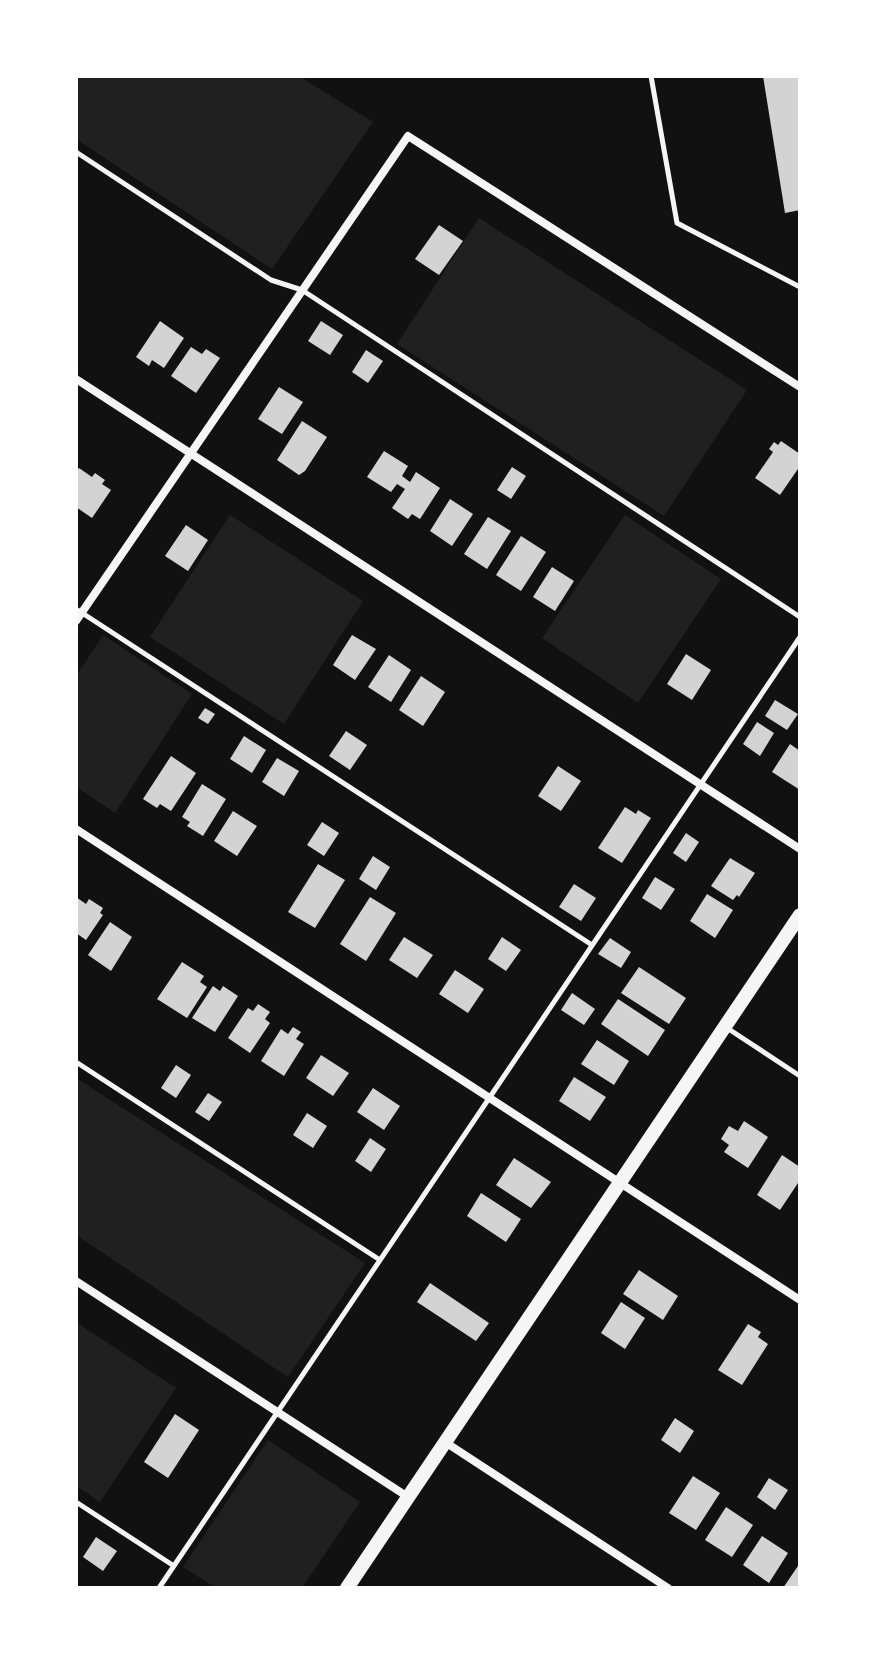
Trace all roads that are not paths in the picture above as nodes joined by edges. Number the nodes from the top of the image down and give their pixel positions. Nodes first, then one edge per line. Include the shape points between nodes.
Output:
1 (651, 76) edge
2 (76, 152) edge
3 (800, 287) edge
4 (302, 290) junction
5 (76, 379) edge
6 (800, 387) edge
7 (190, 453) junction
8 (79, 611) edge
9 (800, 617) edge
10 (76, 621) edge
11 (800, 637) edge
12 (701, 784) junction
13 (76, 829) edge
14 (800, 849) edge
15 (800, 915) edge
16 (592, 945) junction
17 (724, 1027) junction
18 (76, 1062) edge
19 (800, 1076) edge
20 (489, 1097) junction
21 (620, 1182) junction
22 (380, 1260) junction
23 (76, 1281) edge
24 (800, 1300) edge
25 (277, 1412) junction
26 (445, 1442) junction
27 (408, 1497) junction
28 (76, 1502) edge
29 (174, 1566) junction
30 (159, 1588) edge
31 (347, 1588) edge
32 (668, 1588) edge

1 - 3 lane via 677,223
2 - 4 lane via 271,280
4 - 6 street via 408,136
4 - 7 street
4 - 9 lane
5 - 7 street
7 - 8 street
7 - 12 street
8 - 10 street
8 - 16 lane
11 - 12 lane
12 - 14 street
12 - 16 lane
13 - 20 street
15 - 17 street
16 - 20 lane
17 - 19 lane
17 - 21 street
18 - 22 lane
20 - 21 street
20 - 22 lane
21 - 24 street
21 - 26 street
22 - 25 lane
23 - 25 street
25 - 27 street
25 - 29 lane
26 - 27 street
26 - 32 street
27 - 31 street
28 - 29 lane
29 - 30 lane

